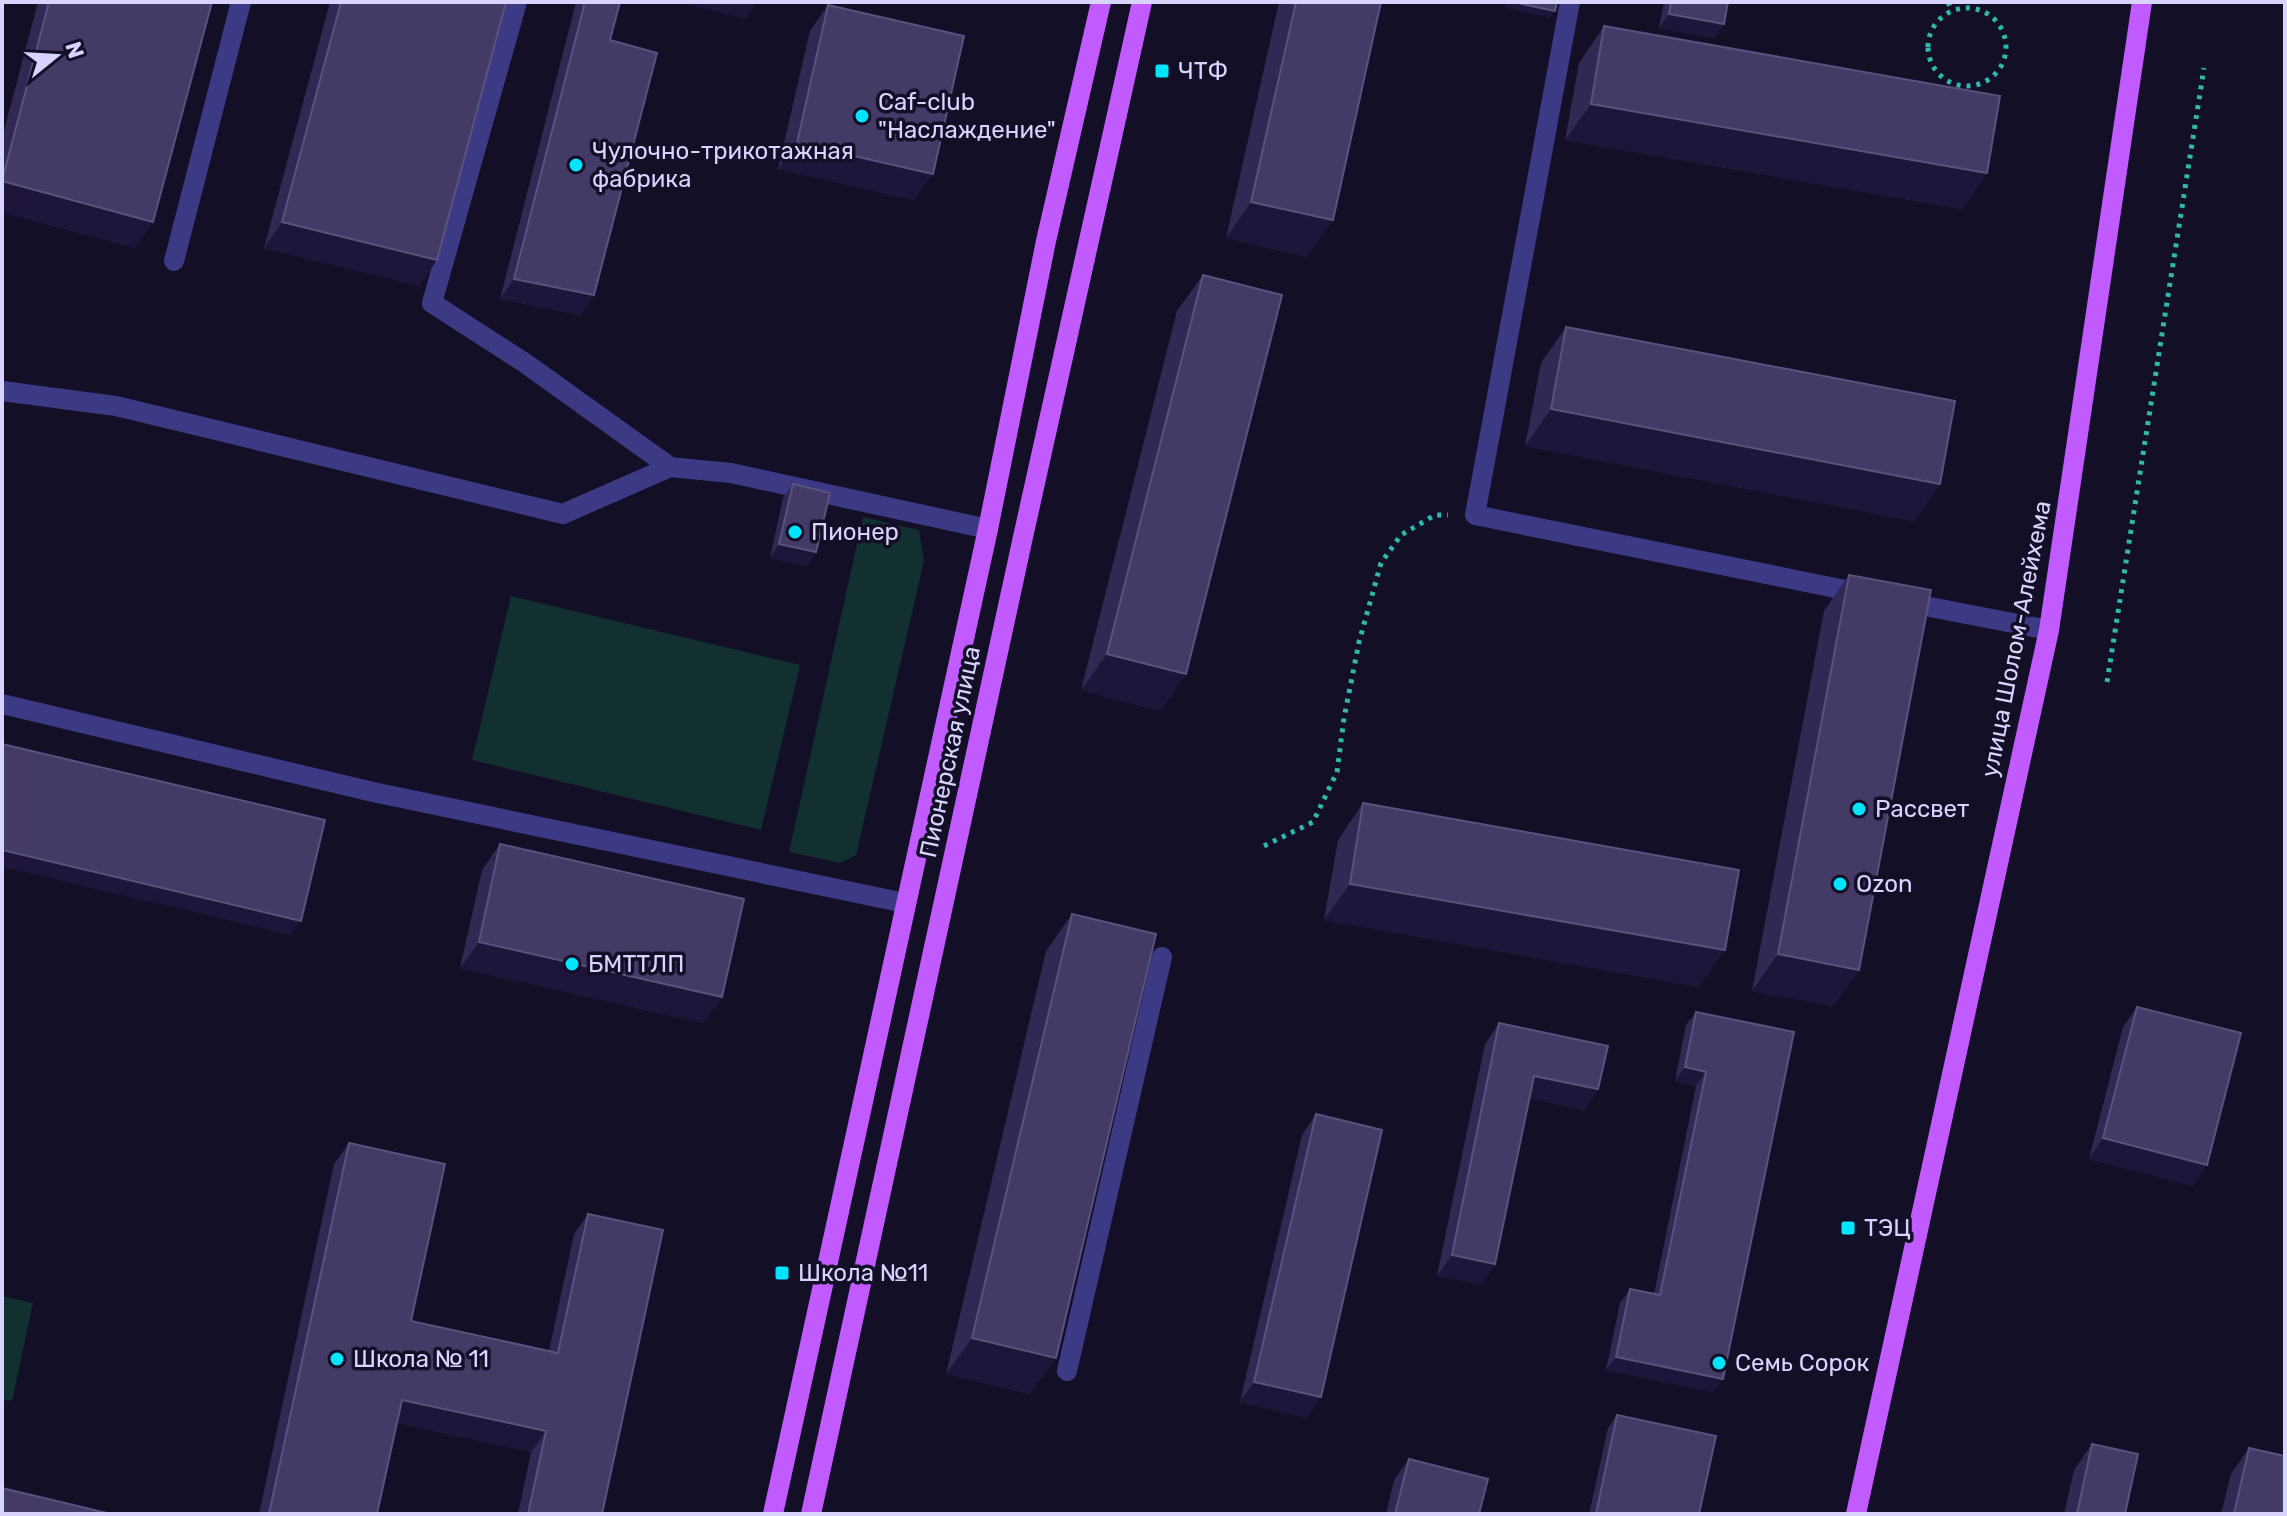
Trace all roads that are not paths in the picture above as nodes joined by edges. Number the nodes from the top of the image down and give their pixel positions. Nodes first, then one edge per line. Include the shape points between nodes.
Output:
1 (241, 2) edge
2 (517, 2) edge
3 (1101, 2) edge
4 (1142, 2) edge
5 (1570, 2) edge
6 (2142, 2) edge
7 (174, 261) dead end
8 (2, 391) edge
9 (670, 467) junction
10 (988, 529) junction
11 (1023, 537) junction
12 (2049, 630) junction
13 (2, 704) edge
14 (905, 903) junction
15 (941, 913) junction
16 (1162, 957) dead end
17 (1067, 1371) edge
18 (773, 1514) edge
19 (811, 1514) edge
20 (1856, 1514) edge

1 - 7 lane
2 - 9 lane via 432,303
3 - 10 main road, Пионерская улица
4 - 11 main road, Пионерская улица
5 - 12 lane via 1475,515
6 - 12 main road, улица Шолом-Алейхема
8 - 9 lane via 116,406 563,514
9 - 10 lane via 731,473
10 - 11 main road
10 - 14 main road, Пионерская улица
11 - 15 main road, Пионерская улица
12 - 20 main road, улица Шолом-Алейхема
13 - 14 lane via 373,792
14 - 15 main road
14 - 18 main road, Пионерская улица
15 - 19 main road, Пионерская улица
16 - 17 lane

